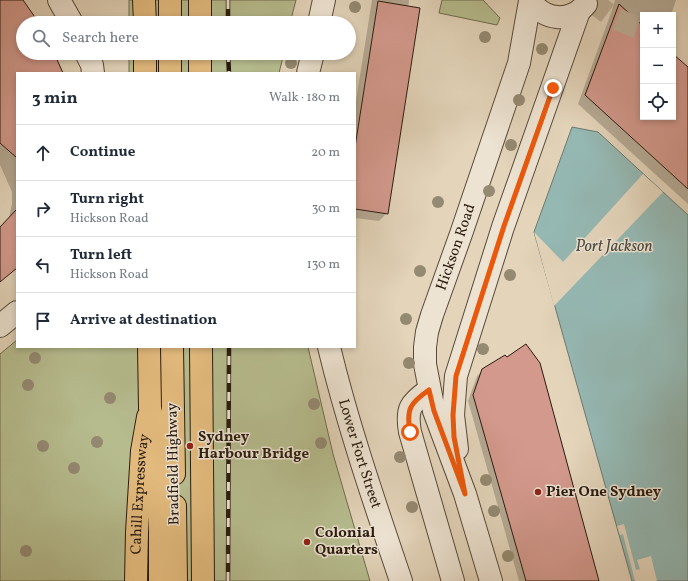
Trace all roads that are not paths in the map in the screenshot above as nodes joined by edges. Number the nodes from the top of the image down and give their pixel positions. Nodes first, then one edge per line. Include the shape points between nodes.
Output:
1 (59, 0) edge
2 (144, 0) edge
3 (170, 0) edge
4 (200, 0) edge
5 (324, 0) edge
6 (530, 0) edge
7 (584, 6) edge
8 (68, 16) edge
9 (145, 16) edge
10 (170, 16) edge
11 (200, 16) edge
12 (321, 16) edge
13 (90, 60) edge
14 (145, 60) edge
15 (170, 60) edge
16 (200, 60) edge
17 (311, 60) edge
18 (92, 72) edge
19 (145, 72) edge
20 (170, 72) edge
21 (200, 72) edge
22 (308, 72) edge
23 (16, 313) edge
24 (0, 326) edge
25 (149, 348) edge
26 (172, 348) edge
27 (201, 348) edge
28 (329, 348) edge
29 (429, 390) junction
30 (150, 408) junction
31 (465, 494) junction
32 (136, 581) edge
33 (160, 581) edge
34 (176, 581) edge
35 (203, 581) edge
36 (401, 581) edge
37 (453, 581) edge
38 (491, 581) edge

1 - 8 street
2 - 9 highway
3 - 10 highway
4 - 11 highway
5 - 12 street
6 - 7 street via 535,8 553,17 573,15
6 - 29 street, Hickson Road via 519,64 427,332 425,364
7 - 31 street, Hickson Road via 504,226 456,376 454,437
13 - 18 street
14 - 19 highway
15 - 20 highway
16 - 21 highway
17 - 22 street
23 - 24 street
25 - 30 highway, Cahill Expressway
26 - 34 highway, Bradfield Highway
27 - 35 highway, Bradfield Highway
28 - 36 street, Lower Fort Street via 378,515
29 - 31 street, Hickson Road via 434,411
29 - 37 street via 416,399 410,409 408,420
30 - 32 highway, Cahill Expressway via 142,451
30 - 33 highway, Cahill Expressway via 160,453
31 - 38 street, Hickson Road

